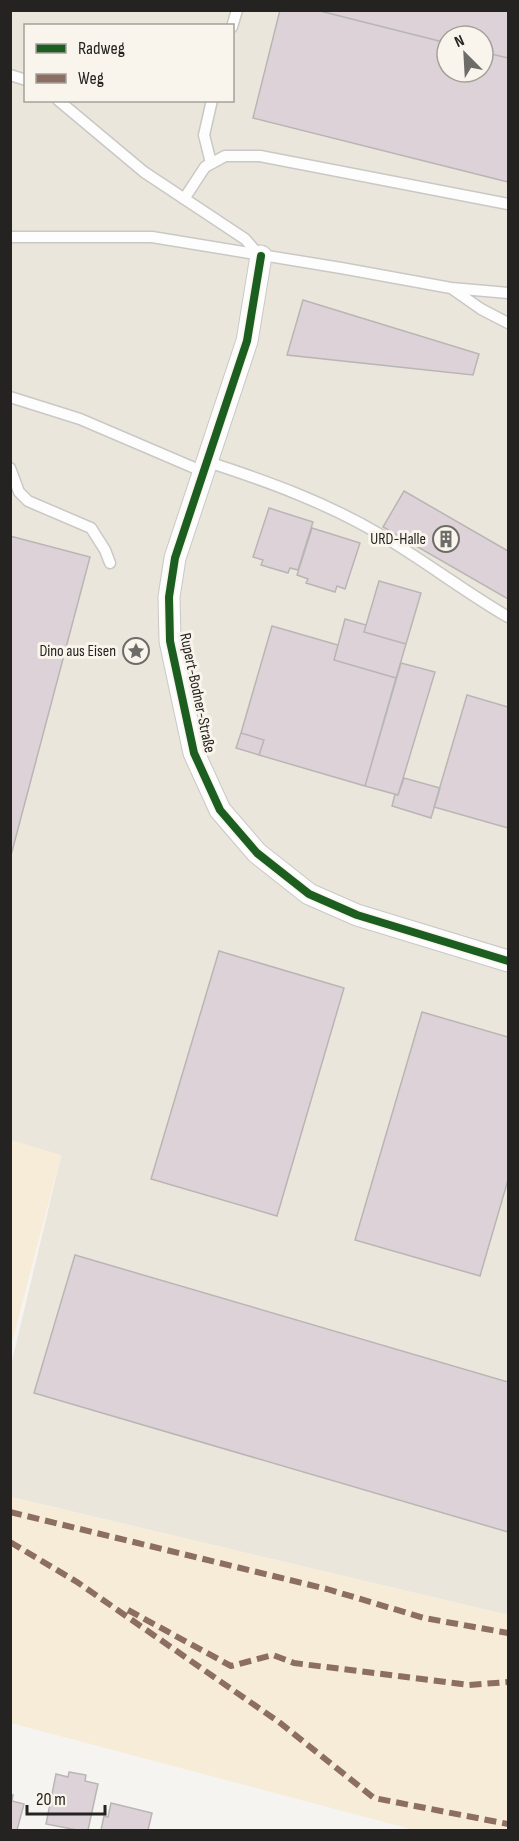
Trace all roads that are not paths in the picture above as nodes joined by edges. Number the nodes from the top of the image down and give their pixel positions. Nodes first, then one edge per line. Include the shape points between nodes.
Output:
1 (60, 102) edge
2 (212, 102) edge
3 (211, 163) junction
4 (183, 199) junction
5 (508, 204) edge
6 (10, 237) edge
7 (261, 256) junction
8 (451, 288) junction
9 (508, 292) edge
10 (508, 323) edge
11 (10, 398) edge
12 (206, 467) junction
13 (10, 468) edge
14 (110, 563) dead end
15 (508, 617) edge
16 (508, 961) edge

1 - 4 lane via 144,172
2 - 3 lane via 204,135
3 - 4 lane
3 - 5 lane via 225,156 260,156
4 - 7 lane via 245,239
6 - 7 lane via 152,237
7 - 8 lane
7 - 12 street, Rupert-Bodner-Straße via 247,341
8 - 9 lane
8 - 10 lane
11 - 12 lane via 80,419
12 - 15 lane via 242,473 315,502 381,535
12 - 16 street, Rupert-Bodner-Straße via 175,558 169,597 170,641 194,753 220,810 256,853 309,894 357,915
13 - 14 lane via 19,492 28,501 91,528

